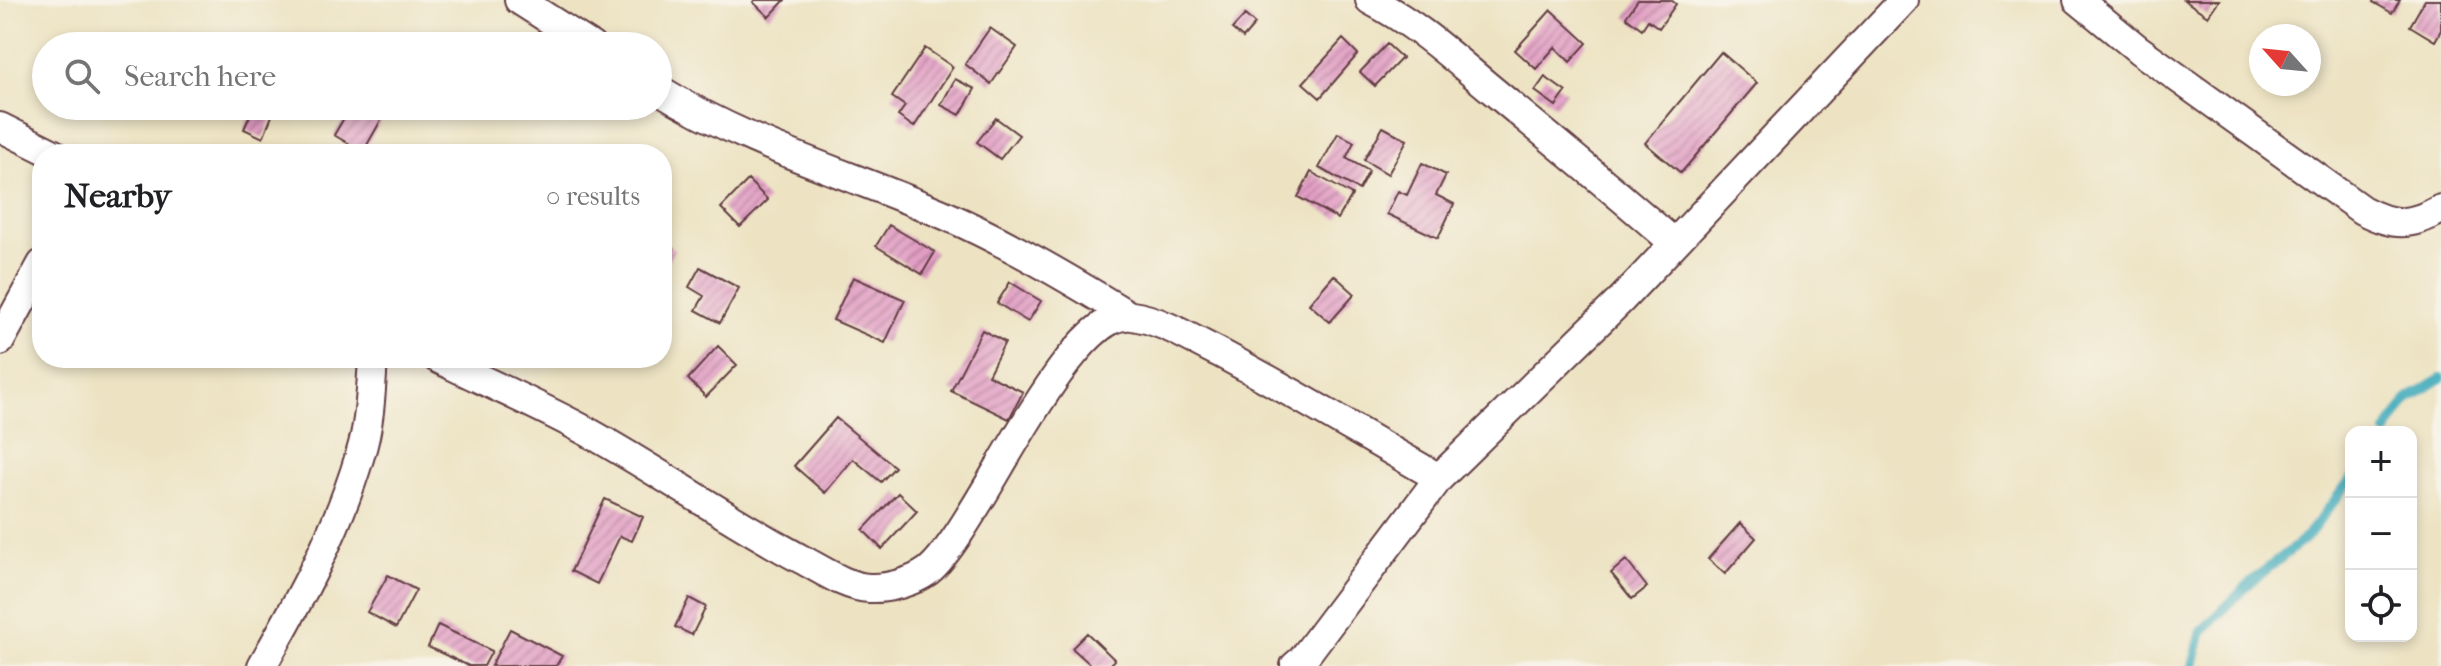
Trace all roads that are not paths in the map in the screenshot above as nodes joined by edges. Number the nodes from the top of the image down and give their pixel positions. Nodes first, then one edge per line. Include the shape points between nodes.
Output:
1 (519, 0) edge
2 (1370, 0) edge
3 (1904, 0) edge
4 (2078, 0) edge
5 (569, 32) edge
6 (672, 97) edge
7 (0, 127) edge
8 (34, 144) edge
9 (2441, 209) edge
10 (1674, 243) junction
11 (32, 282) edge
12 (1128, 315) junction
13 (0, 341) edge
14 (372, 368) edge
15 (458, 368) edge
16 (1439, 478) junction
17 (1302, 664) edge
18 (262, 666) edge

1 - 5 street
2 - 10 street via 1454,56
3 - 10 street
4 - 9 street via 2362,210 2400,222
6 - 12 street via 721,125 950,218 1043,264
7 - 8 street
10 - 16 street
11 - 13 street
12 - 15 street via 1085,339 932,567 902,583 867,588 760,537 587,431
12 - 16 street via 1211,349
14 - 18 street via 367,422 350,485 313,572
16 - 17 street

